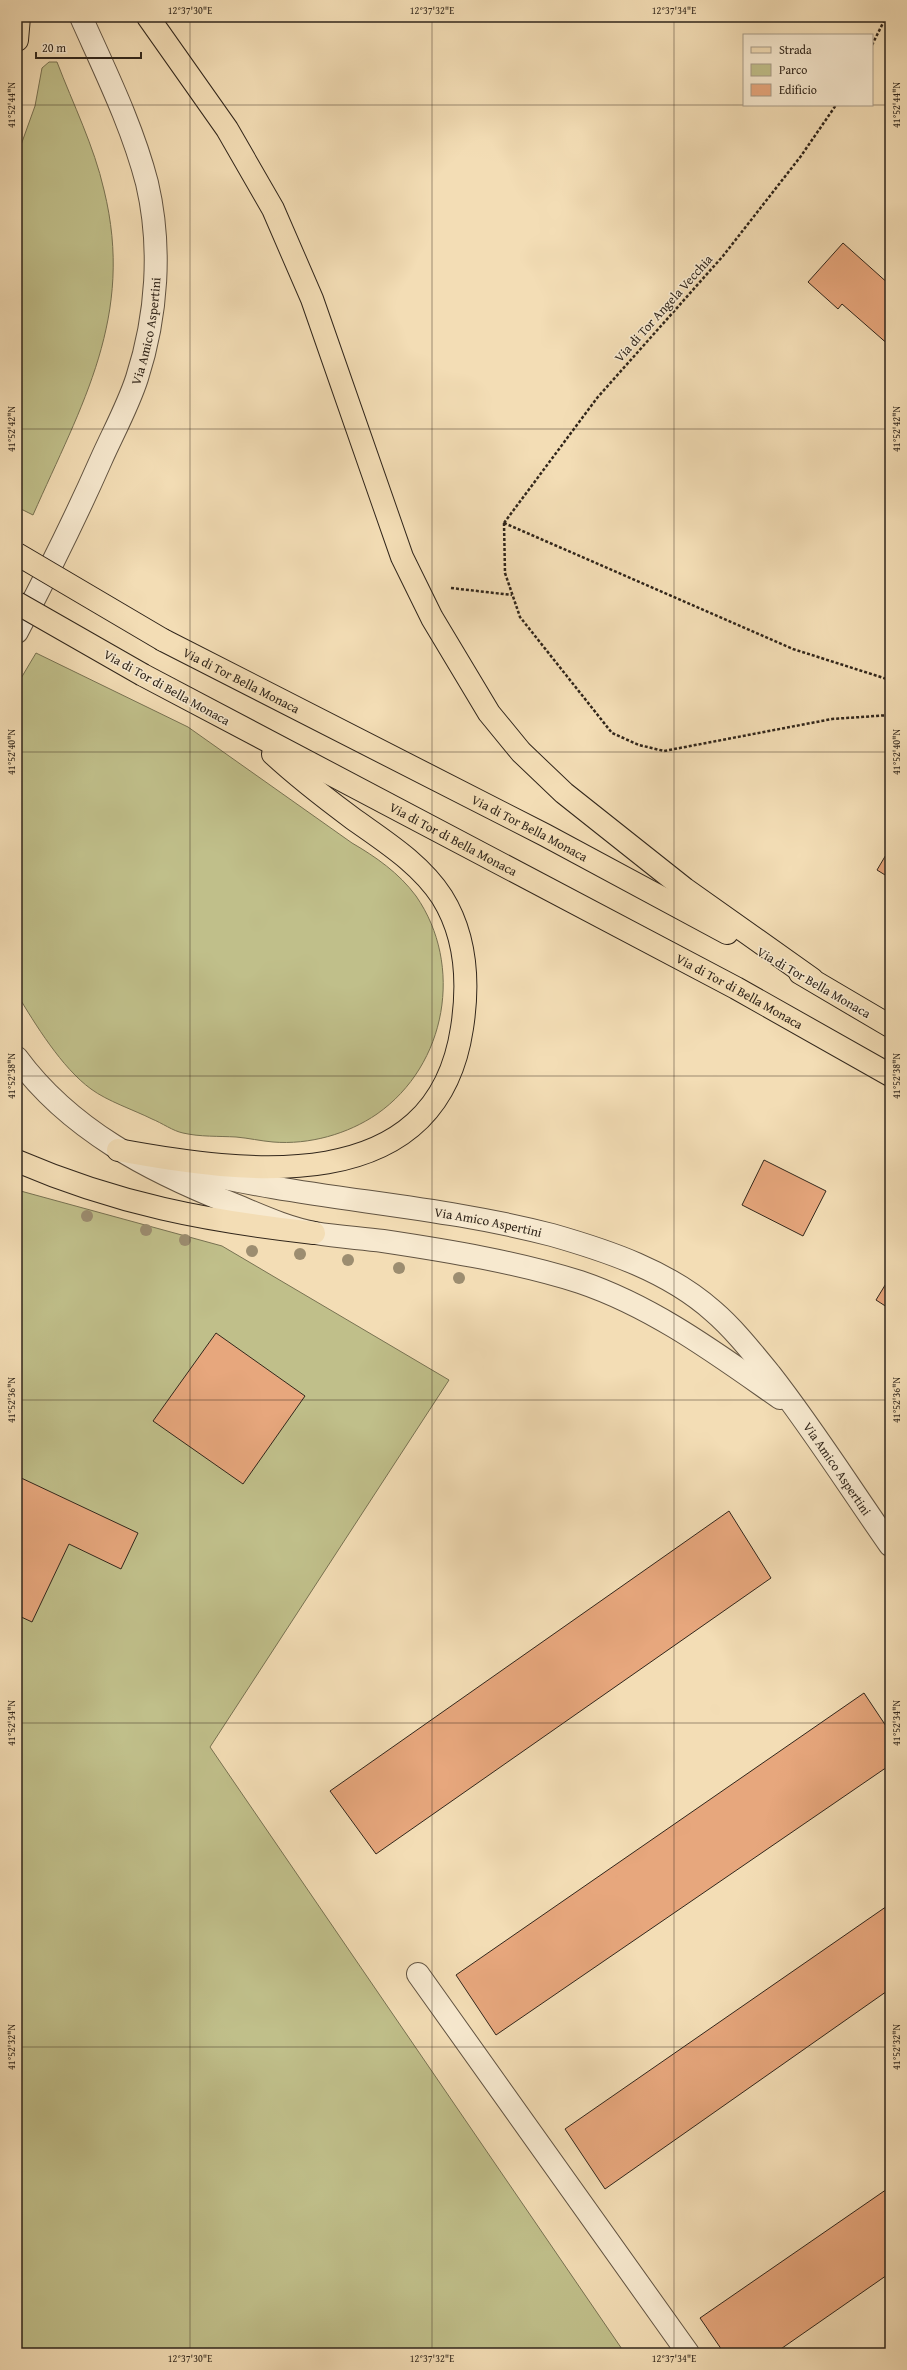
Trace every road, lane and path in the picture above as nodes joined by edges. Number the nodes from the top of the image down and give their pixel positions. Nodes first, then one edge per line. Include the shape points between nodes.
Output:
1 (19, 17) edge
2 (81, 17) edge
3 (148, 17) edge
4 (886, 17) edge
5 (17, 40) edge
6 (873, 43) edge
7 (835, 106) edge
8 (504, 523) junction
9 (17, 554) edge
10 (415, 585) junction
11 (512, 595) junction
12 (17, 603) edge
13 (17, 632) edge
14 (890, 680) edge
15 (890, 715) edge
16 (249, 732) junction
17 (812, 979) junction
18 (890, 1026) edge
19 (17, 1058) edge
20 (890, 1075) edge
21 (118, 1150) junction
22 (17, 1161) edge
23 (314, 1233) junction
24 (799, 1412) junction
25 (890, 1545) edge
26 (418, 1974) dead end
27 (688, 2353) edge

1 - 5 main road
2 - 13 street, Via Amico Aspertini via 118,100 143,169 154,234 156,288 142,357 132,391 70,532
3 - 10 main road via 231,135 283,229 310,293 348,397 384,510
4 - 6 path
7 - 8 path, Via di Tor Angela Vecchia via 801,156 723,256 597,398
8 - 11 path via 505,573
8 - 14 path via 793,649
9 - 17 main road, Via di Tor Bella Monaca, bridge via 164,640 545,835
10 - 11 path
10 - 17 main road via 489,713 535,766 564,793 685,889
11 - 15 path via 520,617 612,733 639,745 664,751 832,719
12 - 16 main road, Via di Tor di Bella Monaca, bridge
16 - 20 main road, Via di Tor di Bella Monaca via 722,980
16 - 21 main road via 322,795 417,867 441,896 456,925 464,954 466,993 460,1041 447,1077 426,1112 402,1133 367,1153 308,1165 252,1168 199,1163
17 - 18 main road, Via di Tor Bella Monaca
19 - 21 street, Via Amico Aspertini via 74,1118
21 - 23 street, Via Amico Aspertini via 215,1197
21 - 24 street, Via Amico Aspertini via 251,1183 510,1225 593,1247 632,1262 677,1285 712,1310 746,1344
22 - 23 main road via 91,1190 146,1206 214,1220
23 - 24 street, Via Amico Aspertini via 499,1262 593,1287 632,1303 685,1333
24 - 25 street, Via Amico Aspertini
26 - 27 street

